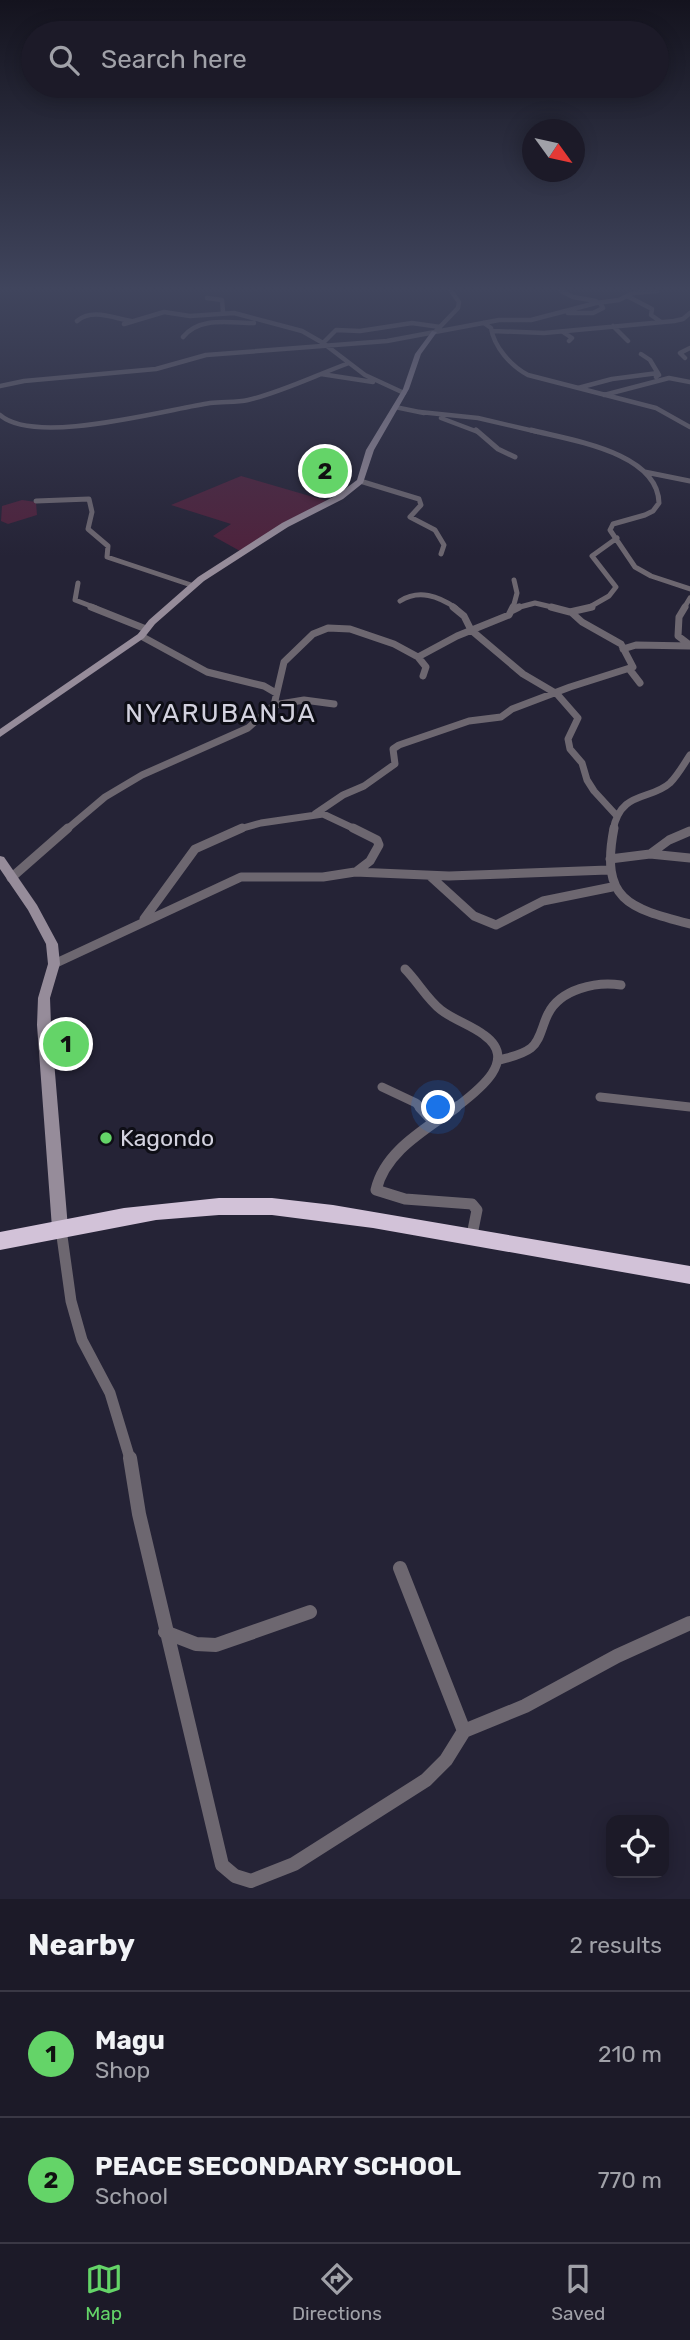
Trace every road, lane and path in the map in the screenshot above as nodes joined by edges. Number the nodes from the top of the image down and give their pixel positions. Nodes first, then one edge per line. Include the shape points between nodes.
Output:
1 (39, 380) edge
2 (302, 380) edge
3 (365, 380) edge
4 (377, 380) edge
5 (409, 380) edge
6 (541, 380) edge
7 (610, 380) edge
8 (653, 380) edge
9 (663, 380) edge
10 (650, 383) junction
11 (385, 384) junction
12 (0, 386) edge
13 (578, 388) junction
14 (404, 393) junction
15 (603, 396) junction
16 (395, 407) junction
17 (420, 412) junction
18 (0, 415) edge
19 (690, 427) edge
20 (515, 457) dead end
21 (643, 471) junction
22 (360, 481) junction
23 (690, 481) edge
24 (36, 501) dead end
25 (617, 538) junction
26 (441, 554) dead end
27 (514, 580) dead end
28 (79, 583) dead end
29 (194, 586) junction
30 (690, 589) edge
31 (690, 598) edge
32 (400, 601) dead end
33 (513, 610) junction
34 (572, 613) junction
35 (471, 630) junction
36 (144, 633) junction
37 (690, 646) edge
38 (623, 649) junction
39 (418, 657) junction
40 (630, 670) junction
41 (423, 676) dead end
42 (640, 683) dead end
43 (276, 693) junction
44 (557, 694) junction
45 (334, 704) dead end
46 (274, 705) junction
47 (0, 734) edge
48 (690, 755) edge
49 (315, 814) junction
50 (616, 815) junction
51 (690, 831) edge
52 (650, 854) junction
53 (690, 858) edge
54 (610, 859) junction
55 (0, 860) edge
56 (608, 870) junction
57 (355, 872) junction
58 (429, 874) junction
59 (11, 877) junction
60 (612, 887) junction
61 (143, 921) junction
62 (690, 924) edge
63 (54, 964) junction
64 (405, 969) dead end
65 (621, 985) dead end
66 (500, 1060) junction
67 (382, 1087) dead end
68 (600, 1097) dead end
69 (690, 1107) edge
70 (434, 1122) junction
71 (60, 1227) junction
72 (472, 1235) junction
73 (0, 1241) edge
74 (690, 1275) edge
75 (400, 1568) dead end
76 (310, 1612) dead end
77 (690, 1623) edge
78 (165, 1632) junction
79 (464, 1731) junction

1 - 12 street
2 - 18 street via 247,400 93,424 33,428 9,423
3 - 11 street
4 - 11 street
5 - 14 street
6 - 13 street
7 - 13 street
8 - 10 street
9 - 10 street
10 - 15 street
11 - 14 street
13 - 15 street
14 - 16 street
15 - 19 street via 656,408
16 - 17 street
16 - 22 street via 370,450
17 - 20 street via 473,428
17 - 21 street via 552,435 617,454
21 - 23 street
21 - 25 street via 658,491 659,503 645,515 613,524 610,530
22 - 26 street via 419,499 421,505 410,517 437,533 444,545
22 - 29 street via 340,497 285,524
24 - 29 street via 89,499 88,530 108,546 107,557
25 - 30 street via 635,566
25 - 34 street via 592,558 615,590 601,602
27 - 33 street via 518,587
28 - 36 street via 75,600
29 - 36 street
31 - 37 street via 677,626 678,636
32 - 35 street via 418,594 445,602 465,616
33 - 34 street via 538,602
33 - 35 street
34 - 38 street via 617,640
35 - 39 street
35 - 44 street via 523,674
36 - 43 street via 207,672
36 - 47 street
37 - 38 street
38 - 40 street via 634,665
39 - 41 street via 426,667
39 - 43 street via 350,629 328,628 310,636 284,662
40 - 42 street
40 - 44 street
43 - 46 street
44 - 49 street via 501,717 469,722 399,745 393,749 395,764
44 - 50 street via 578,718 568,739 570,749 594,791
45 - 46 street via 304,700
46 - 59 street via 248,728 142,775 105,797
48 - 50 street via 669,784 637,797
49 - 57 street via 329,816 377,840 370,861
49 - 61 street via 244,827 211,839 195,849
50 - 54 street
51 - 52 street
52 - 53 street
52 - 54 street
54 - 56 street
55 - 59 street
56 - 58 street
56 - 60 street
57 - 58 street
57 - 61 street via 323,877 242,877
58 - 60 street via 480,920 492,925 538,903
59 - 63 street via 52,944
60 - 62 street via 643,910
61 - 63 street
63 - 71 street via 44,998 44,1025
64 - 66 street via 436,1006 486,1037 497,1048
65 - 66 street via 600,984 558,1001 530,1049
66 - 70 street via 479,1091
67 - 70 street via 416,1103
68 - 69 street
70 - 72 street via 376,1176 376,1190 405,1199 472,1204 477,1210
71 - 72 highway via 248,1205 328,1212
71 - 73 highway
71 - 78 street via 82,1340 110,1393 129,1451
72 - 74 highway
75 - 79 street
76 - 78 street via 225,1645 206,1646
77 - 79 street via 525,1706
78 - 79 street via 222,1865 234,1876 251,1881 294,1864 426,1780 446,1760

